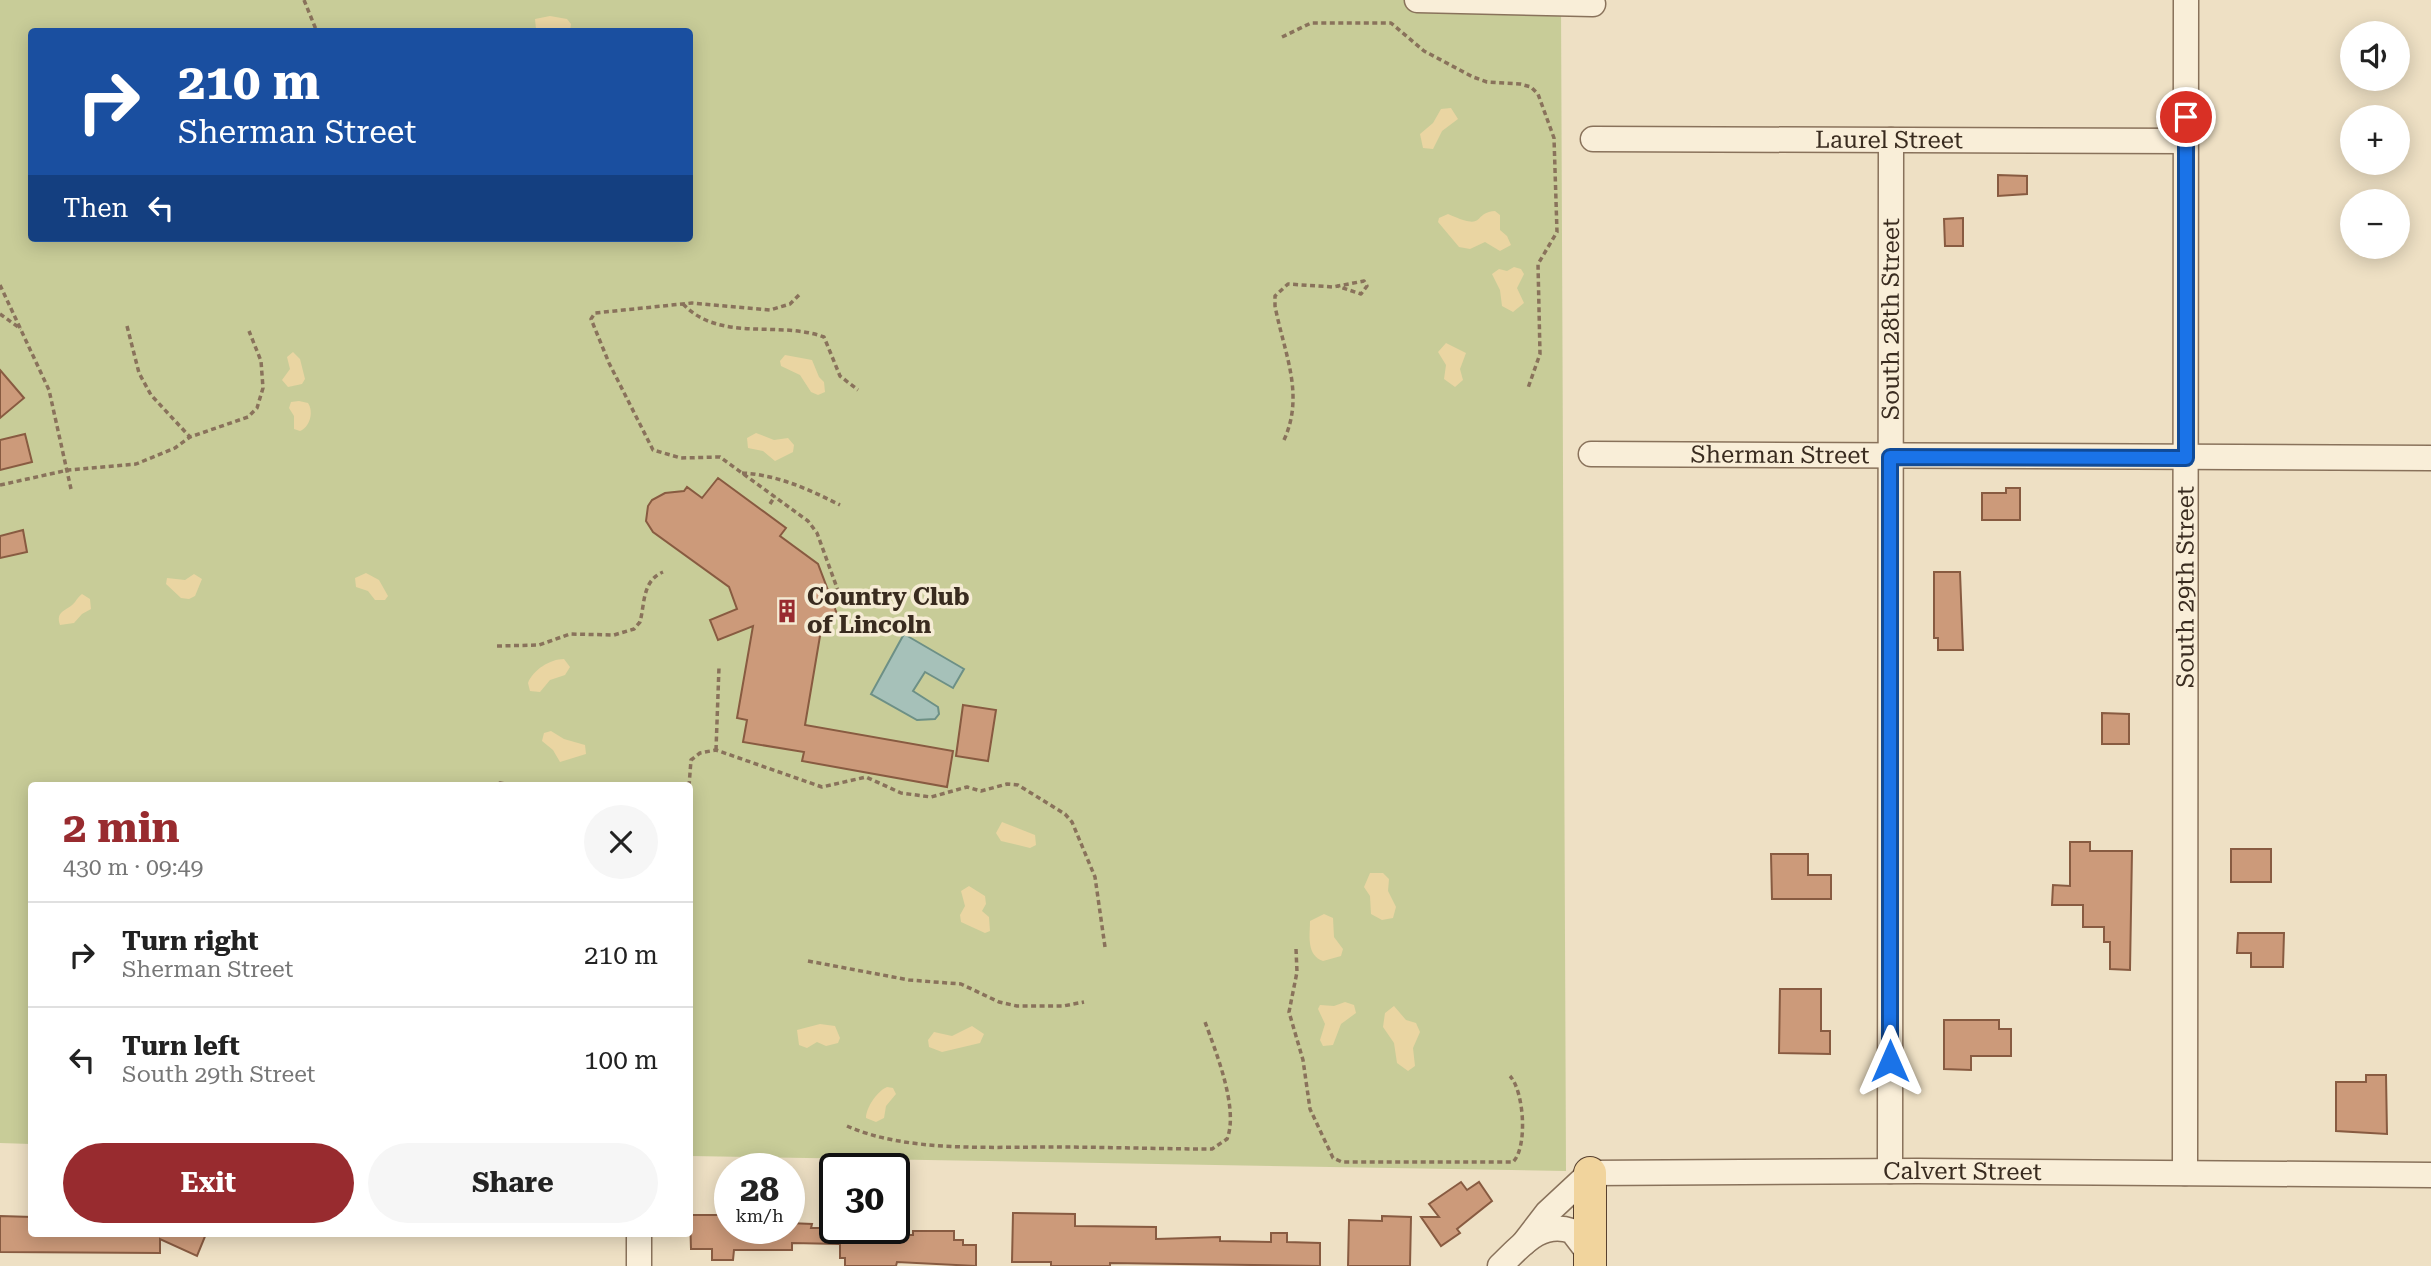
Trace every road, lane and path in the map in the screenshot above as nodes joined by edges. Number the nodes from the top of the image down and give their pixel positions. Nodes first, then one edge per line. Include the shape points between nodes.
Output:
1 (304, 0) edge
2 (1417, 0) edge
3 (2186, 0) edge
4 (1592, 4) dead end
5 (315, 28) edge
6 (1282, 37) dead end
7 (1593, 139) dead end
8 (1891, 140) junction
9 (2186, 141) junction
10 (0, 285) edge
11 (1337, 286) junction
12 (799, 295) dead end
13 (682, 304) junction
14 (0, 314) edge
15 (127, 326) dead end
16 (23, 330) junction
17 (249, 331) dead end
18 (1528, 388) dead end
19 (858, 390) dead end
20 (190, 437) junction
21 (1284, 440) dead end
22 (1591, 454) dead end
23 (1890, 457) junction
24 (2186, 458) junction
25 (2431, 458) edge
26 (68, 470) junction
27 (740, 473) junction
28 (0, 485) edge
29 (71, 489) dead end
30 (775, 496) junction
31 (770, 504) dead end
32 (840, 505) dead end
33 (663, 572) dead end
34 (844, 607) dead end
35 (497, 646) dead end
36 (719, 667) dead end
37 (716, 750) junction
38 (689, 782) edge
39 (1105, 947) dead end
40 (1296, 949) dead end
41 (808, 961) dead end
42 (1084, 1002) dead end
43 (1205, 1022) dead end
44 (1510, 1076) dead end
45 (847, 1126) dead end
46 (1890, 1171) junction
47 (1590, 1172) junction
48 (2185, 1173) junction
49 (2431, 1175) edge
50 (639, 1237) edge
51 (1524, 1243) junction
52 (1590, 1265) edge
53 (639, 1266) edge
54 (1500, 1266) edge

1 - 5 path
2 - 4 street
3 - 9 street, South 29th Street
6 - 18 path via 1311,23 1391,23 1424,51 1473,77 1520,84 1538,94 1554,138 1557,232 1538,264 1540,354
7 - 8 street, Laurel Street
8 - 9 street, Laurel Street
8 - 23 street, South 28th Street
9 - 24 street, South 29th Street
10 - 16 path
11 - 11 path via 1361,294 1367,286 1357,280
11 - 21 path via 1288,284 1275,296 1295,393 1293,422
12 - 13 path via 790,304 770,310
13 - 19 path via 716,326 769,327 824,337 840,376
13 - 27 path via 595,313 593,329 653,450 681,458 720,457
14 - 16 path
15 - 20 path via 139,373 152,395
16 - 26 path via 49,390
17 - 20 path via 263,377 257,408 237,422
20 - 26 path via 136,464
22 - 23 street, Sherman Street
23 - 24 street, Sherman Street
23 - 46 street, South 28th Street
24 - 25 street, Sherman Street
24 - 48 street, South 29th Street
26 - 28 path
26 - 29 path
27 - 30 path
27 - 32 path via 796,484
30 - 31 path
30 - 34 path via 817,533
33 - 35 path via 651,579 640,622 625,633 570,634 539,645
36 - 37 path
37 - 38 path via 691,760
37 - 39 path via 822,787 866,777 901,793 931,797 967,788 993,790 1018,785 1072,822 1095,877
40 - 44 path via 1297,972 1289,1012 1303,1060 1310,1109 1333,1158 1342,1162 1513,1162 1521,1147 1521,1102 1517,1083
41 - 42 path via 909,980 961,984 1017,1006
43 - 45 path via 1231,1119 1227,1139 1212,1149 922,1143 878,1139
46 - 47 street, Calvert Street
46 - 48 street, Calvert Street
47 - 51 street via 1547,1213
47 - 52 main road
48 - 49 street, Calvert Street
50 - 53 street
51 - 52 street via 1550,1228 1566,1229 1579,1238
51 - 54 street

